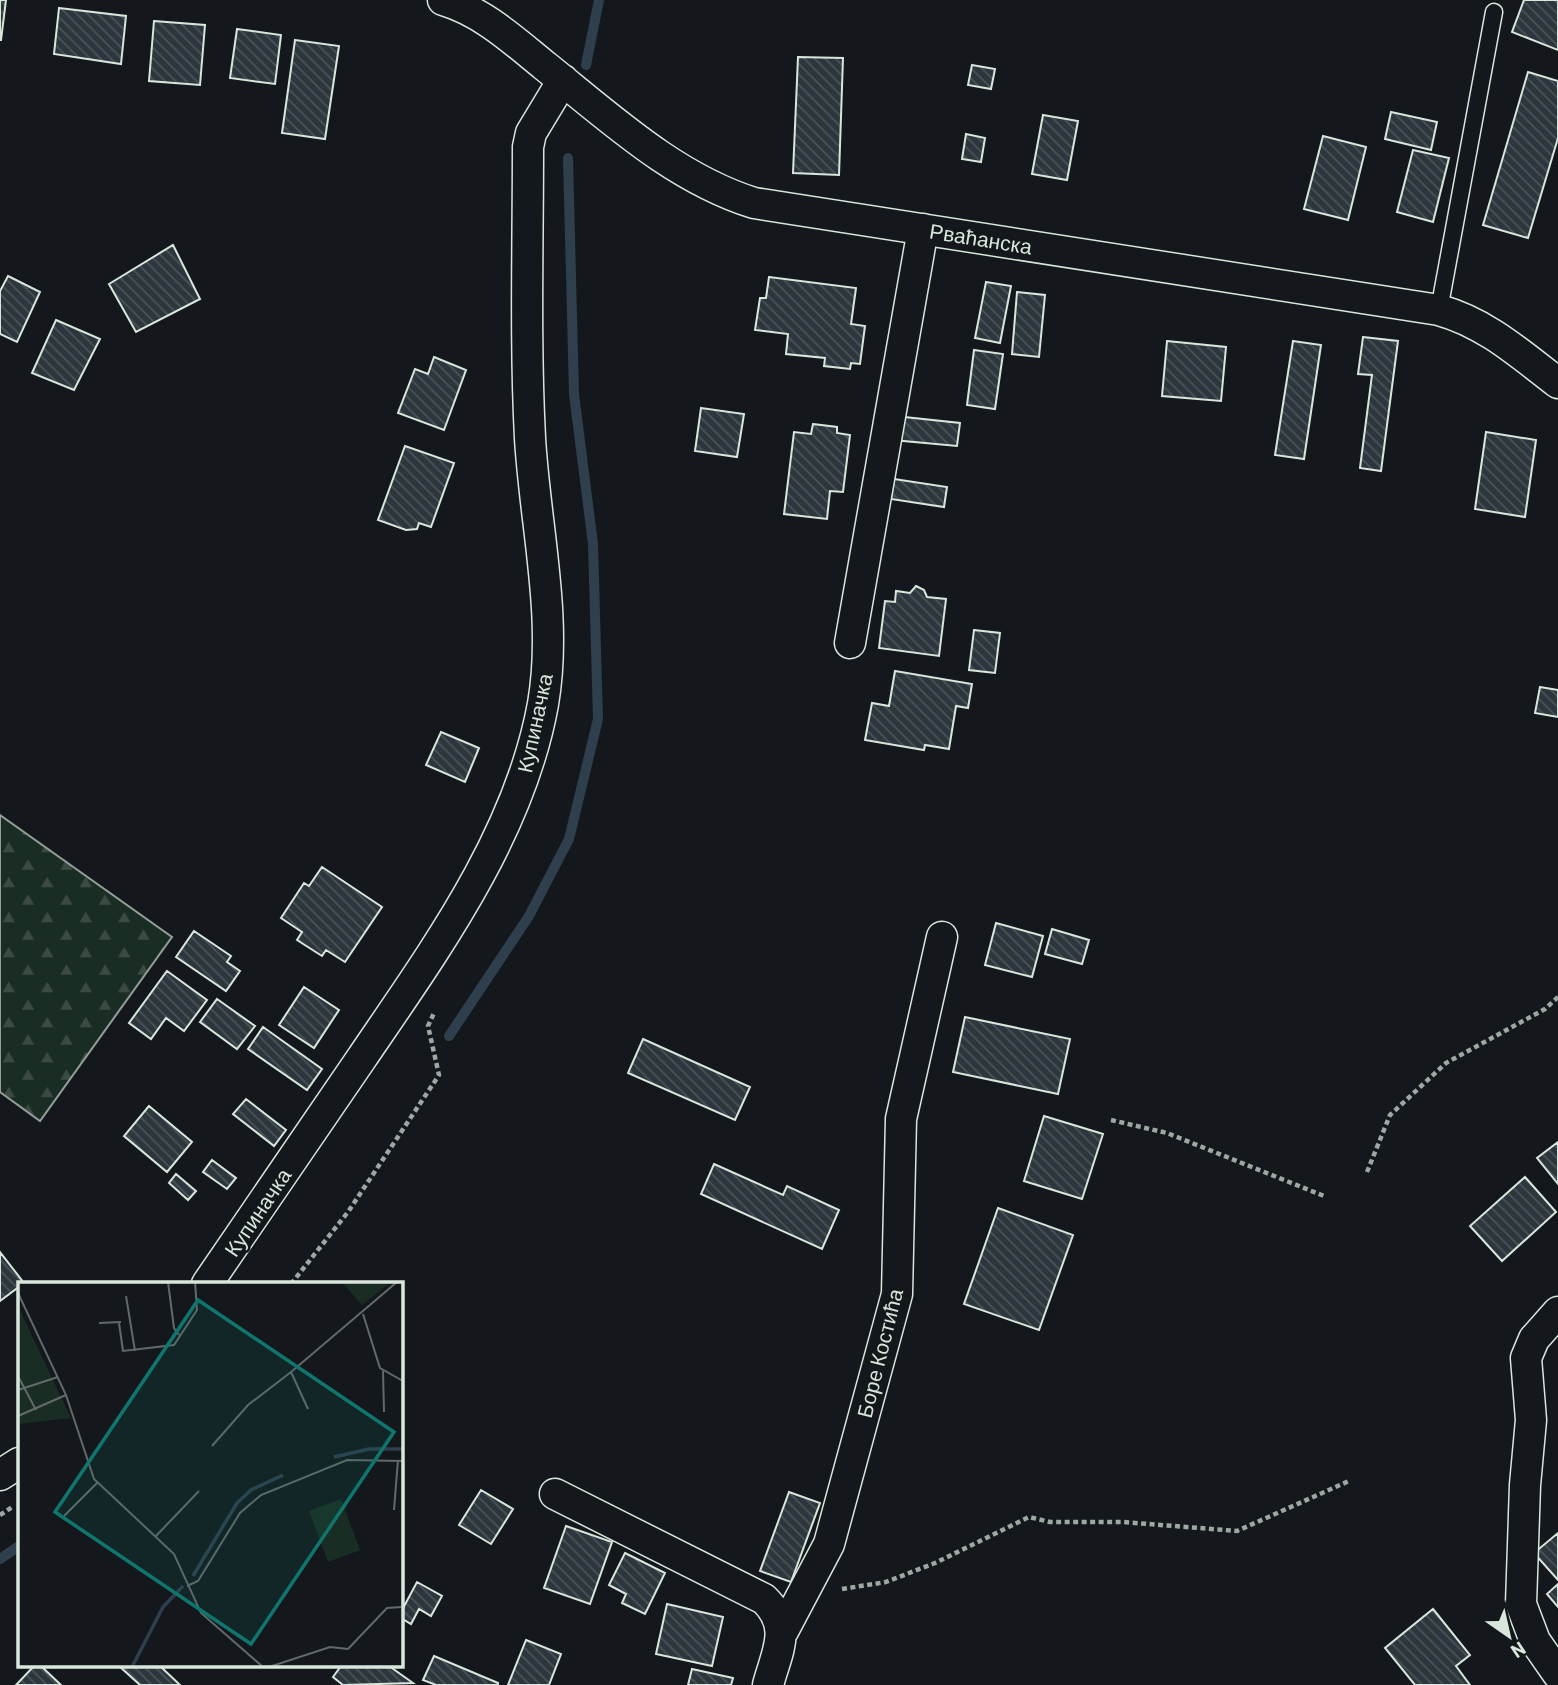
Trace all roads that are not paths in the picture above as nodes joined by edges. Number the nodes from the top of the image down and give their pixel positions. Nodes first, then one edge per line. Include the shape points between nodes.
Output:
1 (443, 0) edge
2 (1494, 12) dead end
3 (563, 80) junction
4 (923, 229) junction
5 (1439, 310) junction
6 (1558, 383) edge
7 (850, 643) dead end
8 (942, 937) dead end
9 (208, 1282) edge
10 (1558, 1312) edge
11 (1544, 1422) edge
12 (18, 1464) edge
13 (0, 1475) edge
14 (555, 1494) dead end
15 (783, 1631) junction
16 (1558, 1674) edge
17 (768, 1685) edge

1 - 3 street, Рваћанска via 492,23
2 - 5 lane
3 - 4 street, Рваћанска via 682,170 719,192 754,203
3 - 9 street, Купиначка via 531,132 528,147 530,438 546,612 546,672 537,730 519,792 469,892 406,993
4 - 5 street, Рваћанска
4 - 7 street
5 - 6 street, Рваћанска via 1468,318 1492,332
8 - 15 street, Боре Костића via 901,1119 897,1294 829,1544
10 - 11 street via 1528,1349
11 - 16 street via 1525,1485 1521,1604 1535,1641
12 - 13 street
14 - 15 street via 764,1599 776,1610
15 - 17 street, Боре Костића

